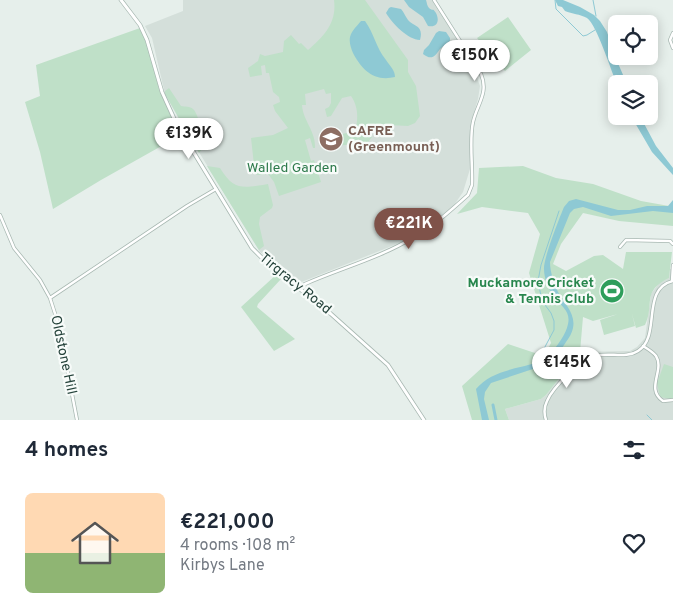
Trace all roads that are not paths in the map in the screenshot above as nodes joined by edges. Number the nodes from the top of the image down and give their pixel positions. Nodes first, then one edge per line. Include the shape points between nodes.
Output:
1 (121, 0) edge
2 (434, 0) edge
3 (673, 33) edge
4 (673, 48) edge
5 (217, 188) junction
6 (0, 215) edge
7 (673, 244) edge
8 (620, 247) dead end
9 (673, 265) edge
10 (672, 281) edge
11 (299, 288) junction
12 (50, 298) junction
13 (643, 346) junction
14 (673, 400) edge
15 (77, 420) edge
16 (424, 420) edge
17 (546, 420) edge

1 - 5 street, Tirgracy Road via 144,32 162,92 177,125
2 - 11 street via 481,74 484,84 482,100 473,122 472,177 468,195 414,237
3 - 4 street via 670,40
5 - 11 street, Tirgracy Road via 257,254
5 - 12 street
6 - 12 street, Oldstone Hill via 14,248
7 - 8 street via 670,241 626,240
9 - 10 street
10 - 13 street via 656,294 648,338
11 - 16 street, Tirgracy Road via 388,365
12 - 15 street, Oldstone Hill via 60,326
13 - 14 street via 658,360 656,394 663,400
13 - 17 street via 632,354 599,355 580,363 549,397 545,408

